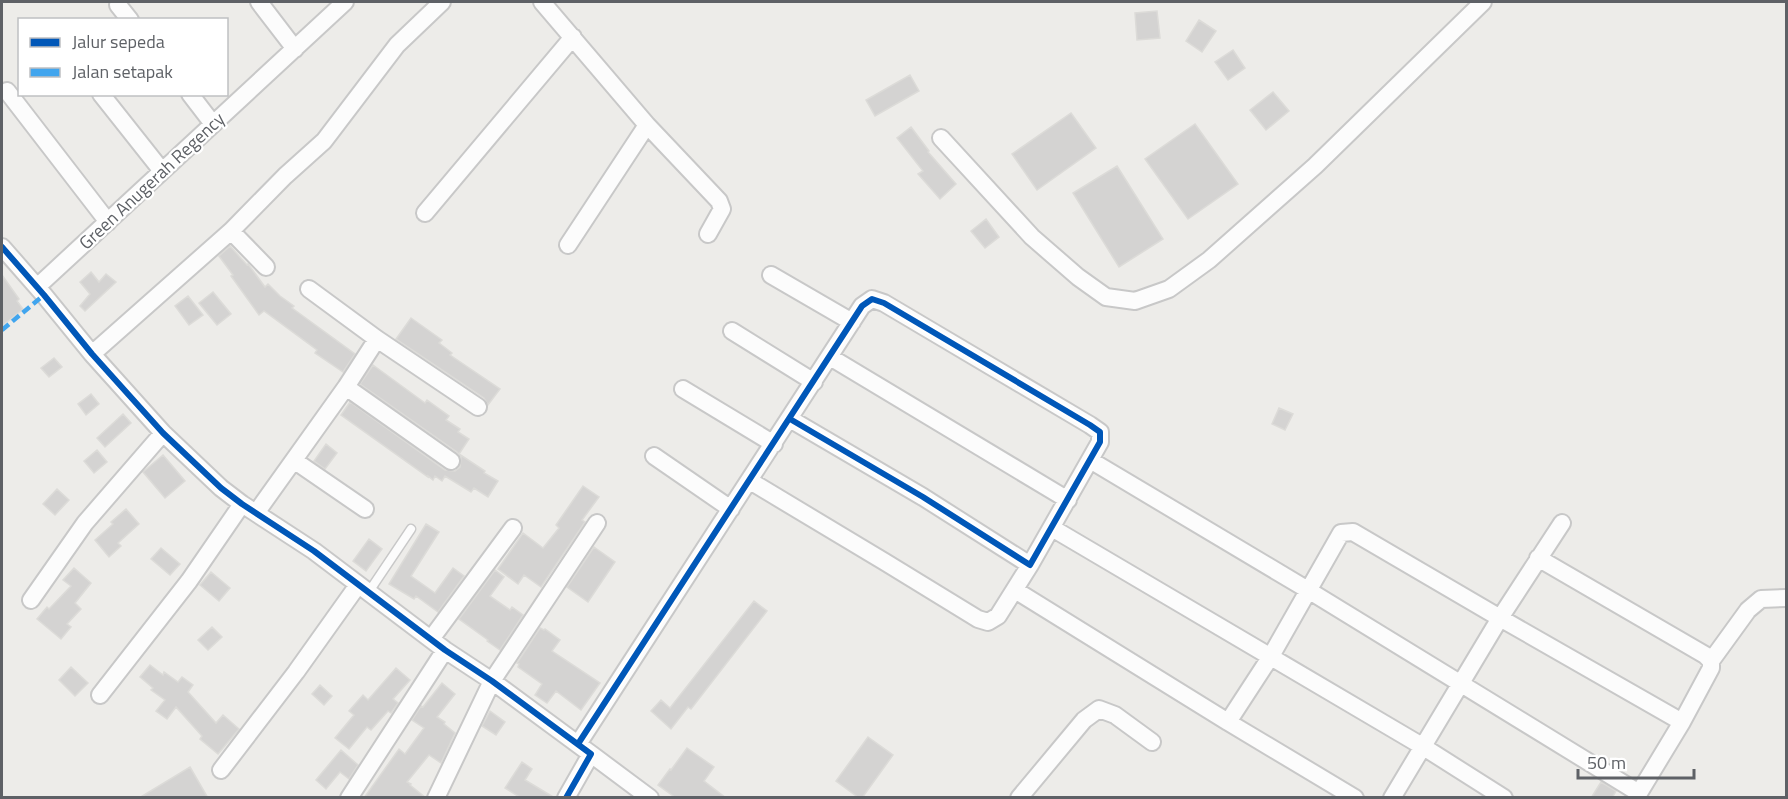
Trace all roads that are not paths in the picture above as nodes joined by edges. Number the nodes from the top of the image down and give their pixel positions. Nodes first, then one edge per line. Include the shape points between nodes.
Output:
1 (259, 2) edge
2 (345, 2) edge
3 (442, 2) edge
4 (542, 2) edge
5 (1483, 2) edge
6 (118, 5) dead end
7 (128, 18) edge
8 (573, 37) junction
9 (295, 49) junction
10 (7, 91) dead end
11 (103, 96) edge
12 (192, 96) edge
13 (213, 124) junction
14 (647, 125) junction
15 (941, 138) dead end
16 (162, 171) junction
17 (425, 213) dead end
18 (108, 222) junction
19 (231, 231) junction
20 (708, 234) dead end
21 (568, 245) dead end
22 (2, 247) edge
23 (266, 267) dead end
24 (771, 275) dead end
25 (37, 287) junction
26 (309, 289) dead end
27 (852, 322) junction
28 (732, 331) dead end
29 (377, 339) junction
30 (92, 354) junction
31 (830, 357) junction
32 (814, 382) junction
33 (346, 387) junction
34 (683, 389) dead end
35 (478, 407) dead end
36 (790, 419) junction
37 (163, 433) junction
38 (774, 444) junction
39 (654, 456) dead end
40 (1090, 460) junction
41 (295, 461) junction
42 (451, 461) dead end
43 (750, 481) junction
44 (1068, 500) junction
45 (249, 508) junction
46 (365, 509) dead end
47 (731, 509) junction
48 (597, 523) dead end
49 (1562, 523) dead end
50 (513, 528) dead end
51 (1052, 528) junction
52 (411, 529) dead end
53 (1538, 558) junction
54 (1030, 565) junction
55 (363, 589) junction
56 (1015, 590) junction
57 (1308, 590) junction
58 (1786, 598) edge
59 (31, 600) dead end
60 (1500, 618) junction
61 (431, 639) junction
62 (445, 651) junction
63 (1270, 656) junction
64 (1712, 661) junction
65 (492, 681) junction
66 (1460, 683) junction
67 (100, 694) dead end
68 (1228, 722) junction
69 (1682, 722) junction
70 (1152, 742) dead end
71 (1422, 746) junction
72 (585, 749) junction
73 (221, 770) dead end
74 (1638, 795) edge
75 (349, 798) edge
76 (435, 798) edge
77 (566, 798) edge
78 (651, 798) edge
79 (1019, 798) edge
80 (1355, 798) edge
81 (1392, 798) edge
82 (1504, 798) edge

1 - 9 street
2 - 9 street, Green Anugerah Regency
3 - 19 street via 397,45 324,141
4 - 8 street
5 - 15 street via 1315,166 1209,260 1169,289 1134,301 1106,297 1078,277 1032,237
6 - 7 street
8 - 14 street
8 - 17 street
9 - 13 street, Green Anugerah Regency
10 - 18 street
11 - 16 street
12 - 13 street
13 - 16 street, Green Anugerah Regency
14 - 20 street via 719,201 722,209
14 - 21 street
16 - 18 street, Green Anugerah Regency
18 - 25 street, Green Anugerah Regency
19 - 23 street
19 - 30 street
22 - 25 street
24 - 27 street
25 - 30 street
26 - 29 street
27 - 31 street
27 - 40 street via 862,306 873,299 884,303 1100,432 1100,442
28 - 32 street
29 - 33 street
29 - 35 street
30 - 37 street
31 - 32 street
31 - 44 street
32 - 36 street
33 - 41 street
33 - 42 street
34 - 38 street
36 - 38 street
36 - 54 street
37 - 45 street via 221,488
37 - 59 street via 85,523
38 - 43 street
39 - 47 street
40 - 44 street
40 - 57 street
41 - 45 street
41 - 46 street
43 - 47 street
43 - 56 street via 978,619 988,622 998,616
44 - 51 street
45 - 55 street
45 - 67 street
47 - 72 street
48 - 65 street
49 - 53 street
50 - 61 street
51 - 54 street
51 - 63 street
52 - 55 lane
53 - 60 street
53 - 64 street
54 - 56 street
55 - 61 street
55 - 73 street
56 - 68 street
57 - 60 street via 1341,533 1353,532
57 - 63 street
57 - 66 street
58 - 64 street via 1761,599 1748,610
60 - 66 street
60 - 69 street
61 - 62 street
62 - 65 street
62 - 75 street
63 - 68 street
63 - 71 street
64 - 69 street
65 - 72 street
65 - 76 street
66 - 71 street
66 - 74 street
68 - 80 street
69 - 74 street
70 - 79 street via 1115,715 1099,709 1084,720
71 - 81 street
71 - 82 street
72 - 77 street
72 - 78 street

